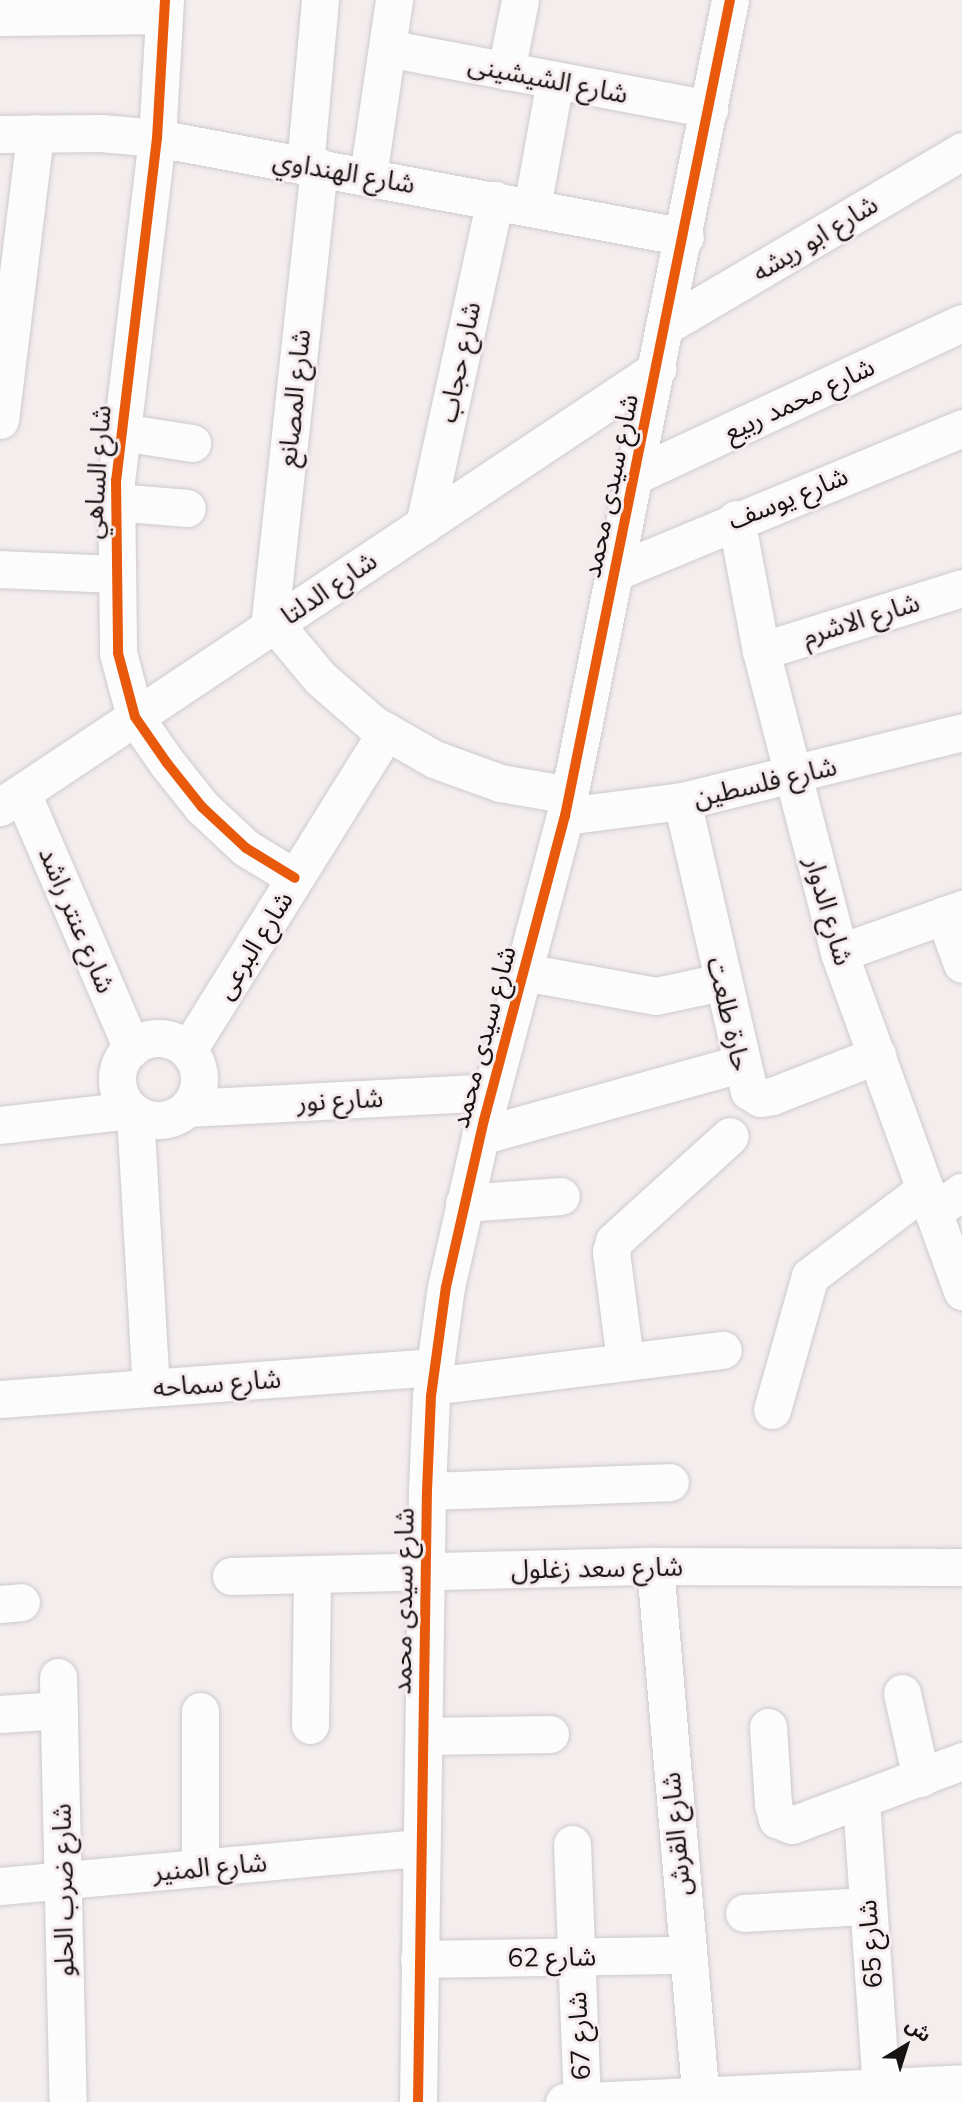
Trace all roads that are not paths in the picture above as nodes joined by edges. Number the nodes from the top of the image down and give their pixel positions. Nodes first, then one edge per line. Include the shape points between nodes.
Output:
1 (320, 0) edge
2 (394, 0) edge
3 (520, 0) edge
4 (730, 0) edge
5 (165, 8) edge
6 (0, 17) edge
7 (387, 48) junction
8 (506, 71) junction
9 (555, 80) junction
10 (709, 109) junction
11 (18, 134) edge
12 (157, 138) junction
13 (962, 151) edge
14 (312, 166) junction
15 (368, 176) junction
16 (495, 200) junction
17 (532, 207) junction
18 (685, 237) junction
19 (962, 323) edge
20 (667, 325) junction
21 (657, 369) junction
22 (0, 420) edge
23 (962, 428) edge
24 (121, 432) junction
25 (192, 443) dead end
26 (636, 475) junction
27 (115, 502) junction
28 (187, 508) dead end
29 (736, 519) junction
30 (424, 525) junction
31 (0, 569) edge
32 (615, 572) junction
33 (114, 574) junction
34 (962, 588) edge
35 (272, 626) junction
36 (761, 651) junction
37 (135, 718) junction
38 (386, 732) junction
39 (962, 732) edge
40 (792, 778) junction
41 (11, 800) edge
42 (681, 801) junction
43 (568, 806) junction
44 (295, 878) junction
45 (953, 912) edge
46 (839, 953) junction
47 (962, 964) edge
48 (524, 972) junction
49 (721, 982) junction
50 (132, 1048) junction
51 (188, 1050) junction
52 (877, 1055) junction
53 (739, 1064) junction
54 (492, 1092) junction
55 (188, 1108) junction
56 (133, 1112) junction
57 (0, 1125) edge
58 (480, 1136) junction
59 (730, 1136) dead end
60 (561, 1196) dead end
61 (940, 1197) edge
62 (464, 1203) junction
63 (962, 1291) edge
64 (723, 1350) dead end
65 (625, 1360) junction
66 (433, 1376) junction
67 (151, 1388) junction
68 (0, 1399) edge
69 (772, 1410) dead end
70 (670, 1482) dead end
71 (427, 1491) junction
72 (655, 1566) junction
73 (962, 1567) edge
74 (425, 1571) junction
75 (312, 1574) junction
76 (231, 1576) dead end
77 (902, 1693) dead end
78 (200, 1711) dead end
79 (0, 1714) edge
80 (310, 1725) dead end
81 (768, 1727) dead end
82 (550, 1734) dead end
83 (424, 1736) junction
84 (962, 1761) edge
85 (921, 1778) junction
86 (861, 1802) junction
87 (572, 1844) dead end
88 (420, 1848) junction
89 (200, 1868) junction
90 (63, 1880) junction
91 (0, 1886) edge
92 (867, 1906) junction
93 (744, 1913) dead end
94 (686, 1955) junction
95 (576, 1956) junction
96 (419, 1959) junction
97 (962, 2084) edge
98 (881, 2087) junction
99 (828, 2096) edge
100 (701, 2099) edge
101 (68, 2102) edge
102 (418, 2102) edge
103 (564, 2102) edge
104 (582, 2102) edge

1 - 14 street, شارع المصانع
2 - 7 street
3 - 8 street
4 - 10 street, شارع سيدى محمد
5 - 6 street
5 - 12 street, شارع الساهي
7 - 8 street, شارع الشيشينى
7 - 15 street
8 - 9 street, شارع الشيشينى
9 - 10 street, شارع الشيشينى
9 - 17 street
10 - 18 street, شارع سيدى محمد
11 - 12 street, شارع الهنداوي
11 - 22 street
12 - 14 street, شارع الهنداوي
12 - 24 street, شارع الساهي
13 - 20 street, شارع ابو ريشه
14 - 15 street, شارع الهنداوي
14 - 35 street, شارع المصانع
15 - 16 street, شارع الهنداوي
16 - 17 street, شارع الهنداوي
16 - 30 street, شارع حجاب
17 - 18 street, شارع الهنداوي
18 - 20 street, شارع سيدى محمد
19 - 26 street, شارع محمد ربيع
20 - 21 street, شارع سيدى محمد
21 - 26 street, شارع سيدى محمد
21 - 30 street, شارع الدلتا
23 - 29 street, شارع يوسف
24 - 25 street
24 - 27 street, شارع الساهي
26 - 32 street, شارع سيدى محمد
27 - 28 street
27 - 33 street, شارع الساهي
29 - 32 street, شارع يوسف
29 - 36 street, شارع الدوار
30 - 35 street, شارع الدلتا
31 - 33 street
32 - 43 street, شارع سيدى محمد
33 - 37 street, شارع الساهي via 118,653
34 - 36 street, شارع الاشرم
35 - 37 street, شارع الدلتا
35 - 38 street, شارع فلسطين via 320,678
36 - 40 street, شارع الدوار
37 - 41 street, شارع الدلتا
37 - 44 street, شارع الساهي via 202,807 246,848
38 - 43 street, شارع فلسطين via 434,759
38 - 44 street, شارع البرعى
39 - 40 street, شارع فلسطين
40 - 42 street, شارع فلسطين
40 - 46 street, شارع الدوار
41 - 50 street, شارع عنتر راشد
42 - 43 street, شارع فلسطين
42 - 49 street, حارة طلعت
43 - 48 street, شارع سيدى محمد
44 - 51 street, شارع البرعى
45 - 46 street
45 - 47 street
46 - 52 street, شارع الدوار
48 - 49 street via 656,996
48 - 54 street, شارع سيدى محمد
49 - 53 street, حارة طلعت
50 - 51 street via 143,1041 166,1039
50 - 56 street via 123,1059 117,1086
51 - 55 street via 200,1079
52 - 53 street, حارة طلعت via 760,1098 749,1091
52 - 61 street, شارع الدوار
53 - 58 street
54 - 55 street, شارع نور
54 - 58 street, شارع سيدى محمد
55 - 56 street via 163,1120
56 - 57 street
56 - 67 street
58 - 62 street, شارع سيدى محمد
59 - 65 street via 614,1241 611,1252
60 - 62 street
61 - 63 street, شارع الدوار
61 - 69 street via 810,1276
62 - 66 street, شارع سيدى محمد
64 - 65 street, شارع سماحه
65 - 66 street, شارع سماحه
66 - 67 street, شارع سماحه
66 - 71 street, شارع سيدى محمد
67 - 68 street, شارع سماحه
70 - 71 street
71 - 74 street, شارع سيدى محمد
72 - 73 street, شارع سعد زغلول
72 - 74 street, شارع سعد زغلول
72 - 94 street, شارع القرش
74 - 75 street, شارع سعد زغلول
74 - 83 street, شارع سيدى محمد
75 - 76 street, شارع سعد زغلول
75 - 80 street
77 - 85 street
78 - 89 street
79 - 90 street, شارع ضرب الحلو via 59,1694
81 - 86 street via 777,1819 792,1825
82 - 83 street
83 - 88 street, شارع سيدى محمد
84 - 85 street
85 - 86 street
86 - 92 street, شارع 65
87 - 95 street, شارع 67
88 - 89 street, شارع المنير
88 - 96 street, شارع سيدى محمد
89 - 90 street, شارع المنير
90 - 91 street, شارع المنير
90 - 101 street, شارع ضرب الحلو
92 - 93 street
92 - 98 street, شارع 65
94 - 95 street, شارع 62
94 - 100 street, شارع القرش
95 - 96 street, شارع 62
95 - 104 street, شارع 67
96 - 102 street, شارع سيدى محمد
97 - 98 street
98 - 99 street
99 - 100 street
100 - 104 street
103 - 104 street

